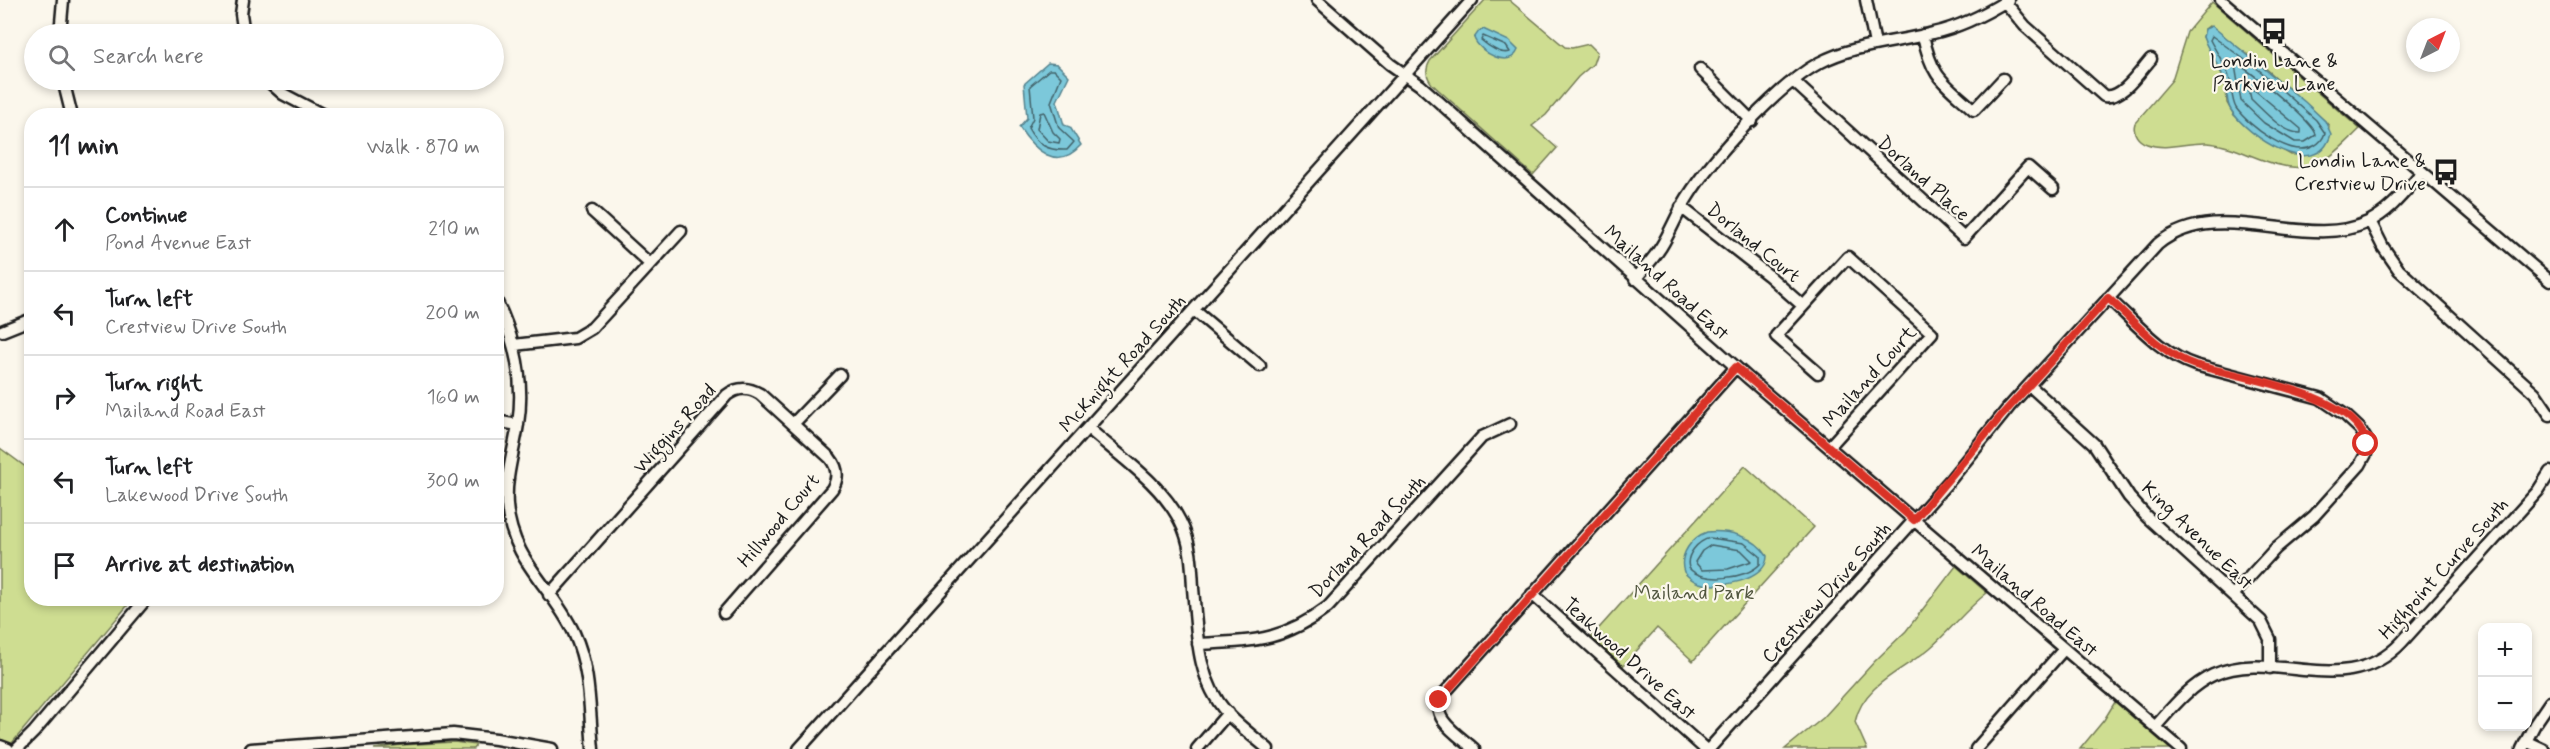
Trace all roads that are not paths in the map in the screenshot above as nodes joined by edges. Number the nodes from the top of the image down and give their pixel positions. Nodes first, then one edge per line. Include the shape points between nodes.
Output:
1 (63, 0) edge
2 (243, 0) edge
3 (1317, 0) edge
4 (1472, 0) edge
5 (1866, 0) edge
6 (2221, 0) edge
7 (2006, 1) edge
8 (61, 24) edge
9 (242, 24) edge
10 (1923, 35) junction
11 (1875, 44) junction
12 (2151, 59) dead end
13 (1700, 69) dead end
14 (1405, 75) junction
15 (2003, 79) dead end
16 (1793, 81) junction
17 (66, 90) edge
18 (278, 90) edge
19 (70, 108) edge
20 (310, 108) edge
21 (1752, 121) junction
22 (2422, 172) junction
23 (2053, 189) dead end
24 (1681, 207) junction
25 (591, 211) dead end
26 (2370, 221) junction
27 (681, 231) dead end
28 (1848, 257) joint
29 (650, 264) junction
30 (1635, 279) junction
31 (2550, 281) edge
32 (2108, 298) junction
33 (1803, 306) junction
34 (1194, 310) junction
35 (504, 320) edge
36 (24, 322) edge
37 (2, 332) dead end
38 (514, 345) junction
39 (1260, 366) dead end
40 (1736, 367) junction
41 (1818, 373) dead end
42 (840, 375) dead end
43 (2029, 385) junction
44 (2550, 416) edge
45 (504, 422) edge
46 (793, 424) junction
47 (1510, 424) dead end
48 (518, 425) junction
49 (1088, 428) junction
50 (1829, 447) junction
51 (2550, 472) edge
52 (1914, 520) junction
53 (1532, 594) junction
54 (549, 595) junction
55 (2234, 595) junction
56 (140, 606) edge
57 (724, 613) dead end
58 (1198, 644) junction
59 (2064, 649) junction
60 (2270, 668) junction
61 (2550, 702) edge
62 (1228, 713) junction
63 (2155, 727) junction
64 (2524, 745) edge
65 (0, 746) edge
66 (8, 749) edge
67 (17, 749) edge
68 (251, 749) edge
69 (552, 749) edge
70 (593, 749) edge
71 (799, 749) edge
72 (1197, 749) edge
73 (1268, 749) edge
74 (1474, 749) edge
75 (1707, 749) edge
76 (1976, 749) edge
77 (2181, 749) edge
78 (2543, 749) edge

1 - 8 street
2 - 9 street
3 - 14 street, Mailand Road East
4 - 14 street, McKnight Road South
5 - 11 street
6 - 22 street
7 - 10 street via 1968,22
7 - 12 street via 2025,26 2104,96 2118,94
10 - 11 street
10 - 15 street via 1935,73 1974,110
11 - 16 street via 1834,56
13 - 21 street
14 - 30 street, Mailand Road East
14 - 34 street, McKnight Road South
16 - 21 street
16 - 23 street, Dorland Place via 1964,238 2028,167
17 - 19 street
18 - 20 street
21 - 24 street via 1708,168
22 - 26 street, Crestview Drive South via 2392,205
22 - 31 street
24 - 30 street via 1662,245
24 - 33 street, Dorland Court
25 - 29 street
26 - 32 street, Crestview Drive South via 2328,230 2218,223 2191,226 2158,244
26 - 44 street via 2399,270 2535,393
27 - 29 street
28 - 33 street, Dorland Court
28 - 50 street, Mailand Court via 1932,333
29 - 38 street via 585,333 564,340
30 - 40 street, Mailand Road East
32 - 43 street, Crestview Drive South
32 - 55 street via 2180,359 2320,399 2345,415 2365,437 2366,452 2360,465
33 - 41 street, Dorland Court via 1776,336
34 - 39 street
34 - 49 street, McKnight Road South
35 - 38 street
36 - 37 street
38 - 48 street via 520,385
40 - 50 street, Mailand Road East
40 - 53 street
42 - 46 street
43 - 52 street, Crestview Drive South
43 - 55 street, King Avenue East via 2094,444 2147,518
45 - 48 street
46 - 54 street, Wiggins Road via 753,390 732,391
46 - 57 street, Hillwood Court via 834,463 835,484
47 - 58 street, Dorland Road South via 1482,437 1328,608 1286,633 1269,638
48 - 54 street via 507,480 507,506 518,547
49 - 58 street via 1158,490 1181,522 1191,561
49 - 71 street, McKnight Road South
50 - 52 street, Mailand Road East
51 - 60 street, Highpoint Curve South via 2530,500 2387,656 2366,667 2339,673
52 - 59 street, Mailand Road East
52 - 75 street, Crestview Drive South
53 - 74 street via 1443,694 1438,708 1445,723
53 - 75 street, Teakwood Drive East
54 - 70 street via 566,618 583,659
55 - 60 street, King Avenue East via 2268,632
56 - 67 street
58 - 62 street via 1206,678
59 - 63 street, Mailand Road East
59 - 76 street
60 - 63 street, Highpoint Curve South via 2236,669 2207,678
61 - 64 street
62 - 72 street
62 - 73 street
63 - 77 street, Mailand Road East
64 - 78 street
65 - 66 street
68 - 69 street via 443,734

